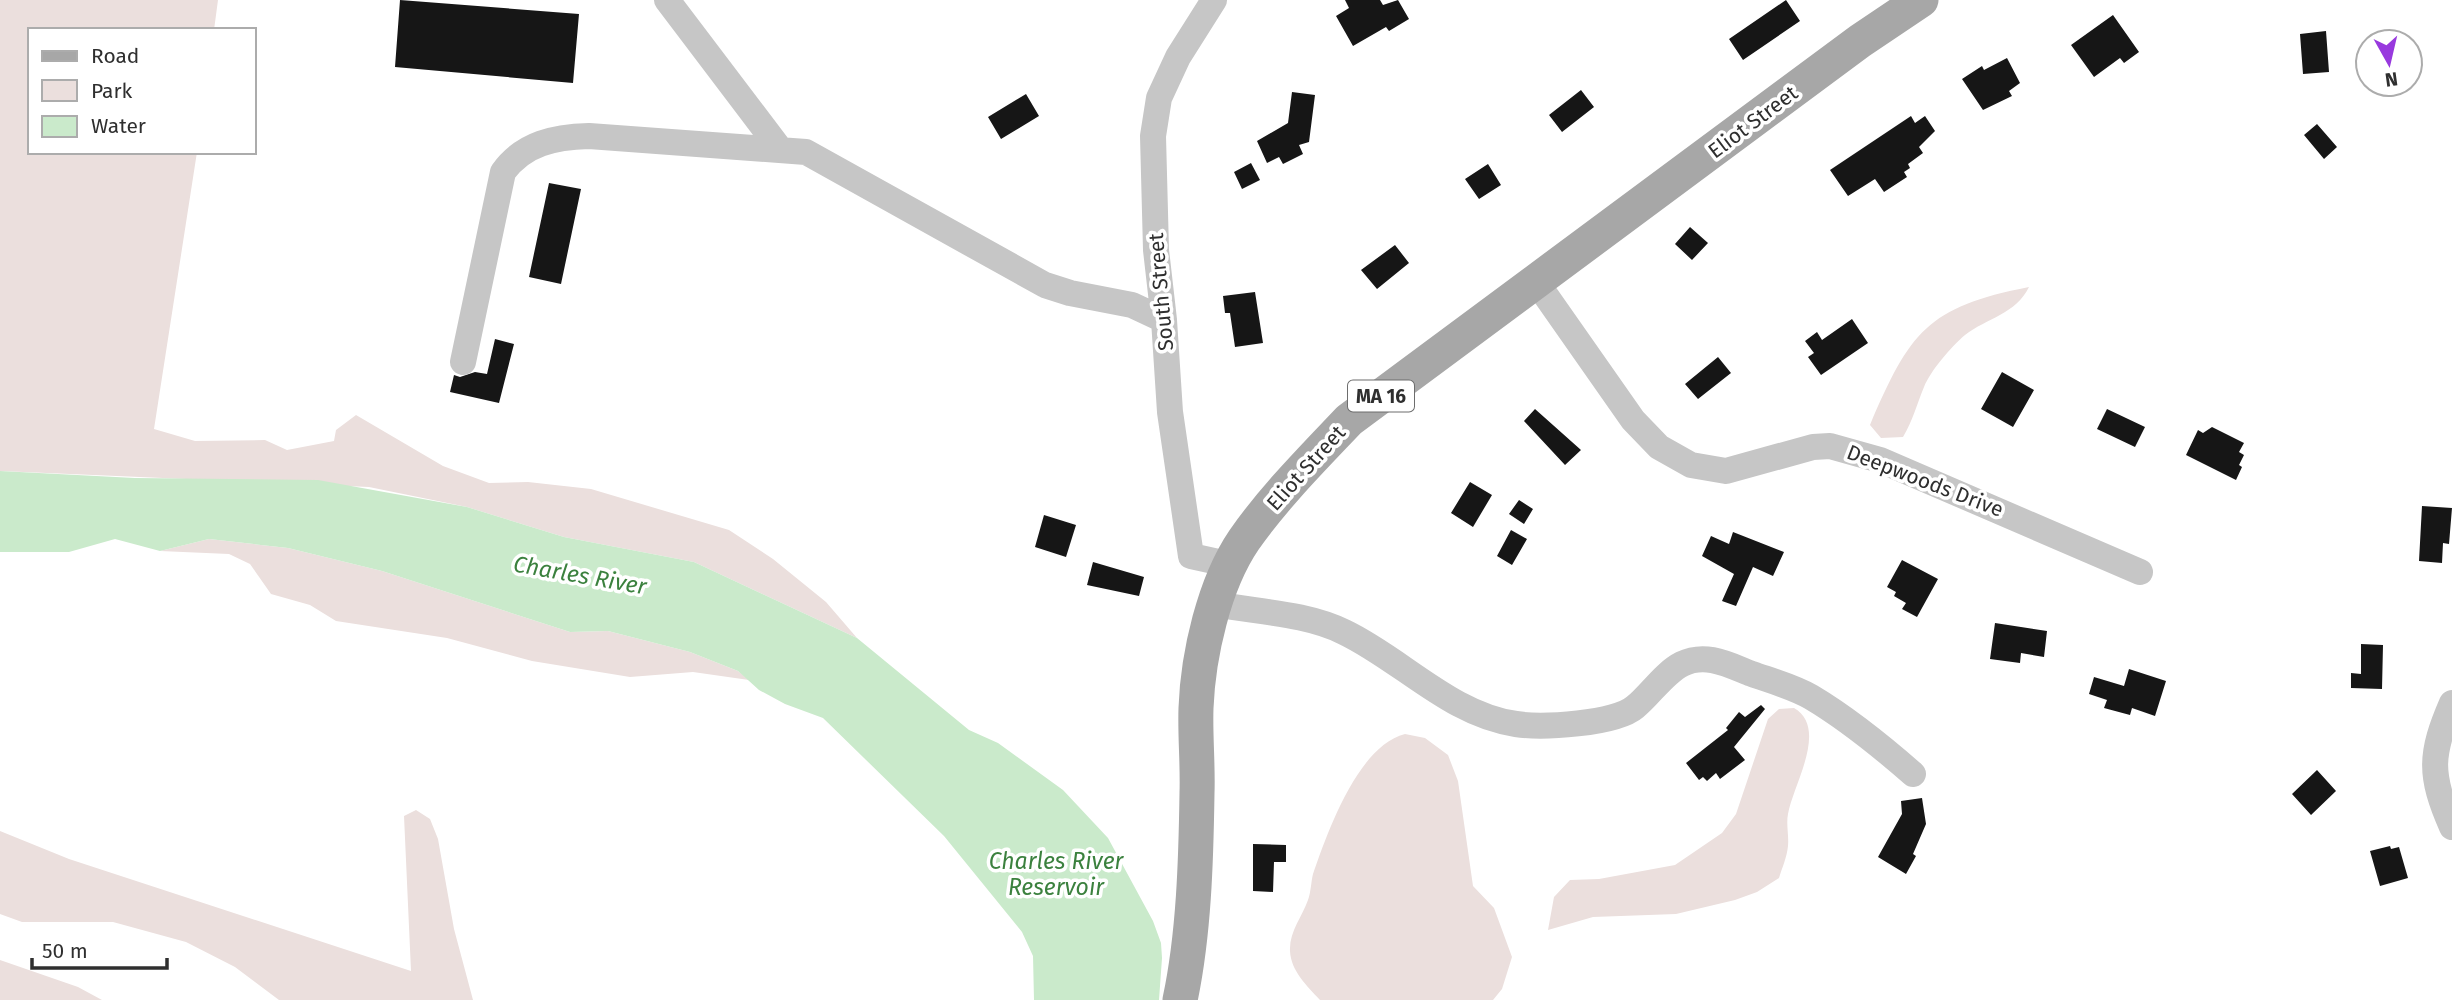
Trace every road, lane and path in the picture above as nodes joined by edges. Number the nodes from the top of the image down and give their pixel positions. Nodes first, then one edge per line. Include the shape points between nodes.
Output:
1 (667, 0) edge
2 (1214, 0) edge
3 (1921, 0) edge
4 (780, 149) junction
5 (1537, 283) junction
6 (1164, 320) junction
7 (463, 362) dead end
8 (1232, 565) junction
9 (2140, 572) dead end
10 (1215, 604) junction
11 (2452, 703) edge
12 (1913, 774) dead end
13 (2452, 827) edge
14 (1180, 1000) edge

1 - 4 street
2 - 6 street, South Street via 1158,98 1152,176
3 - 5 main road, Eliot Street / MA 16
4 - 6 street via 806,152 1045,285 1132,305
4 - 7 street via 562,137 515,156 503,172
5 - 8 main road, Eliot Street / MA 16 via 1349,420 1300,471 1243,542
5 - 9 street, Deepwoods Drive via 1633,420 1659,447 1691,465 1726,471 1813,446 1830,446 1892,464
6 - 8 street, South Street via 1170,412 1191,556
8 - 10 main road, Eliot Street / MA 16
10 - 12 street via 1343,631 1455,701 1516,724 1612,718 1632,710 1679,665 1697,659 1718,660 1810,696 1867,734
10 - 14 main road, Eliot Street / MA 16 via 1201,655 1196,707 1191,904
11 - 13 street via 2436,740 2434,773

